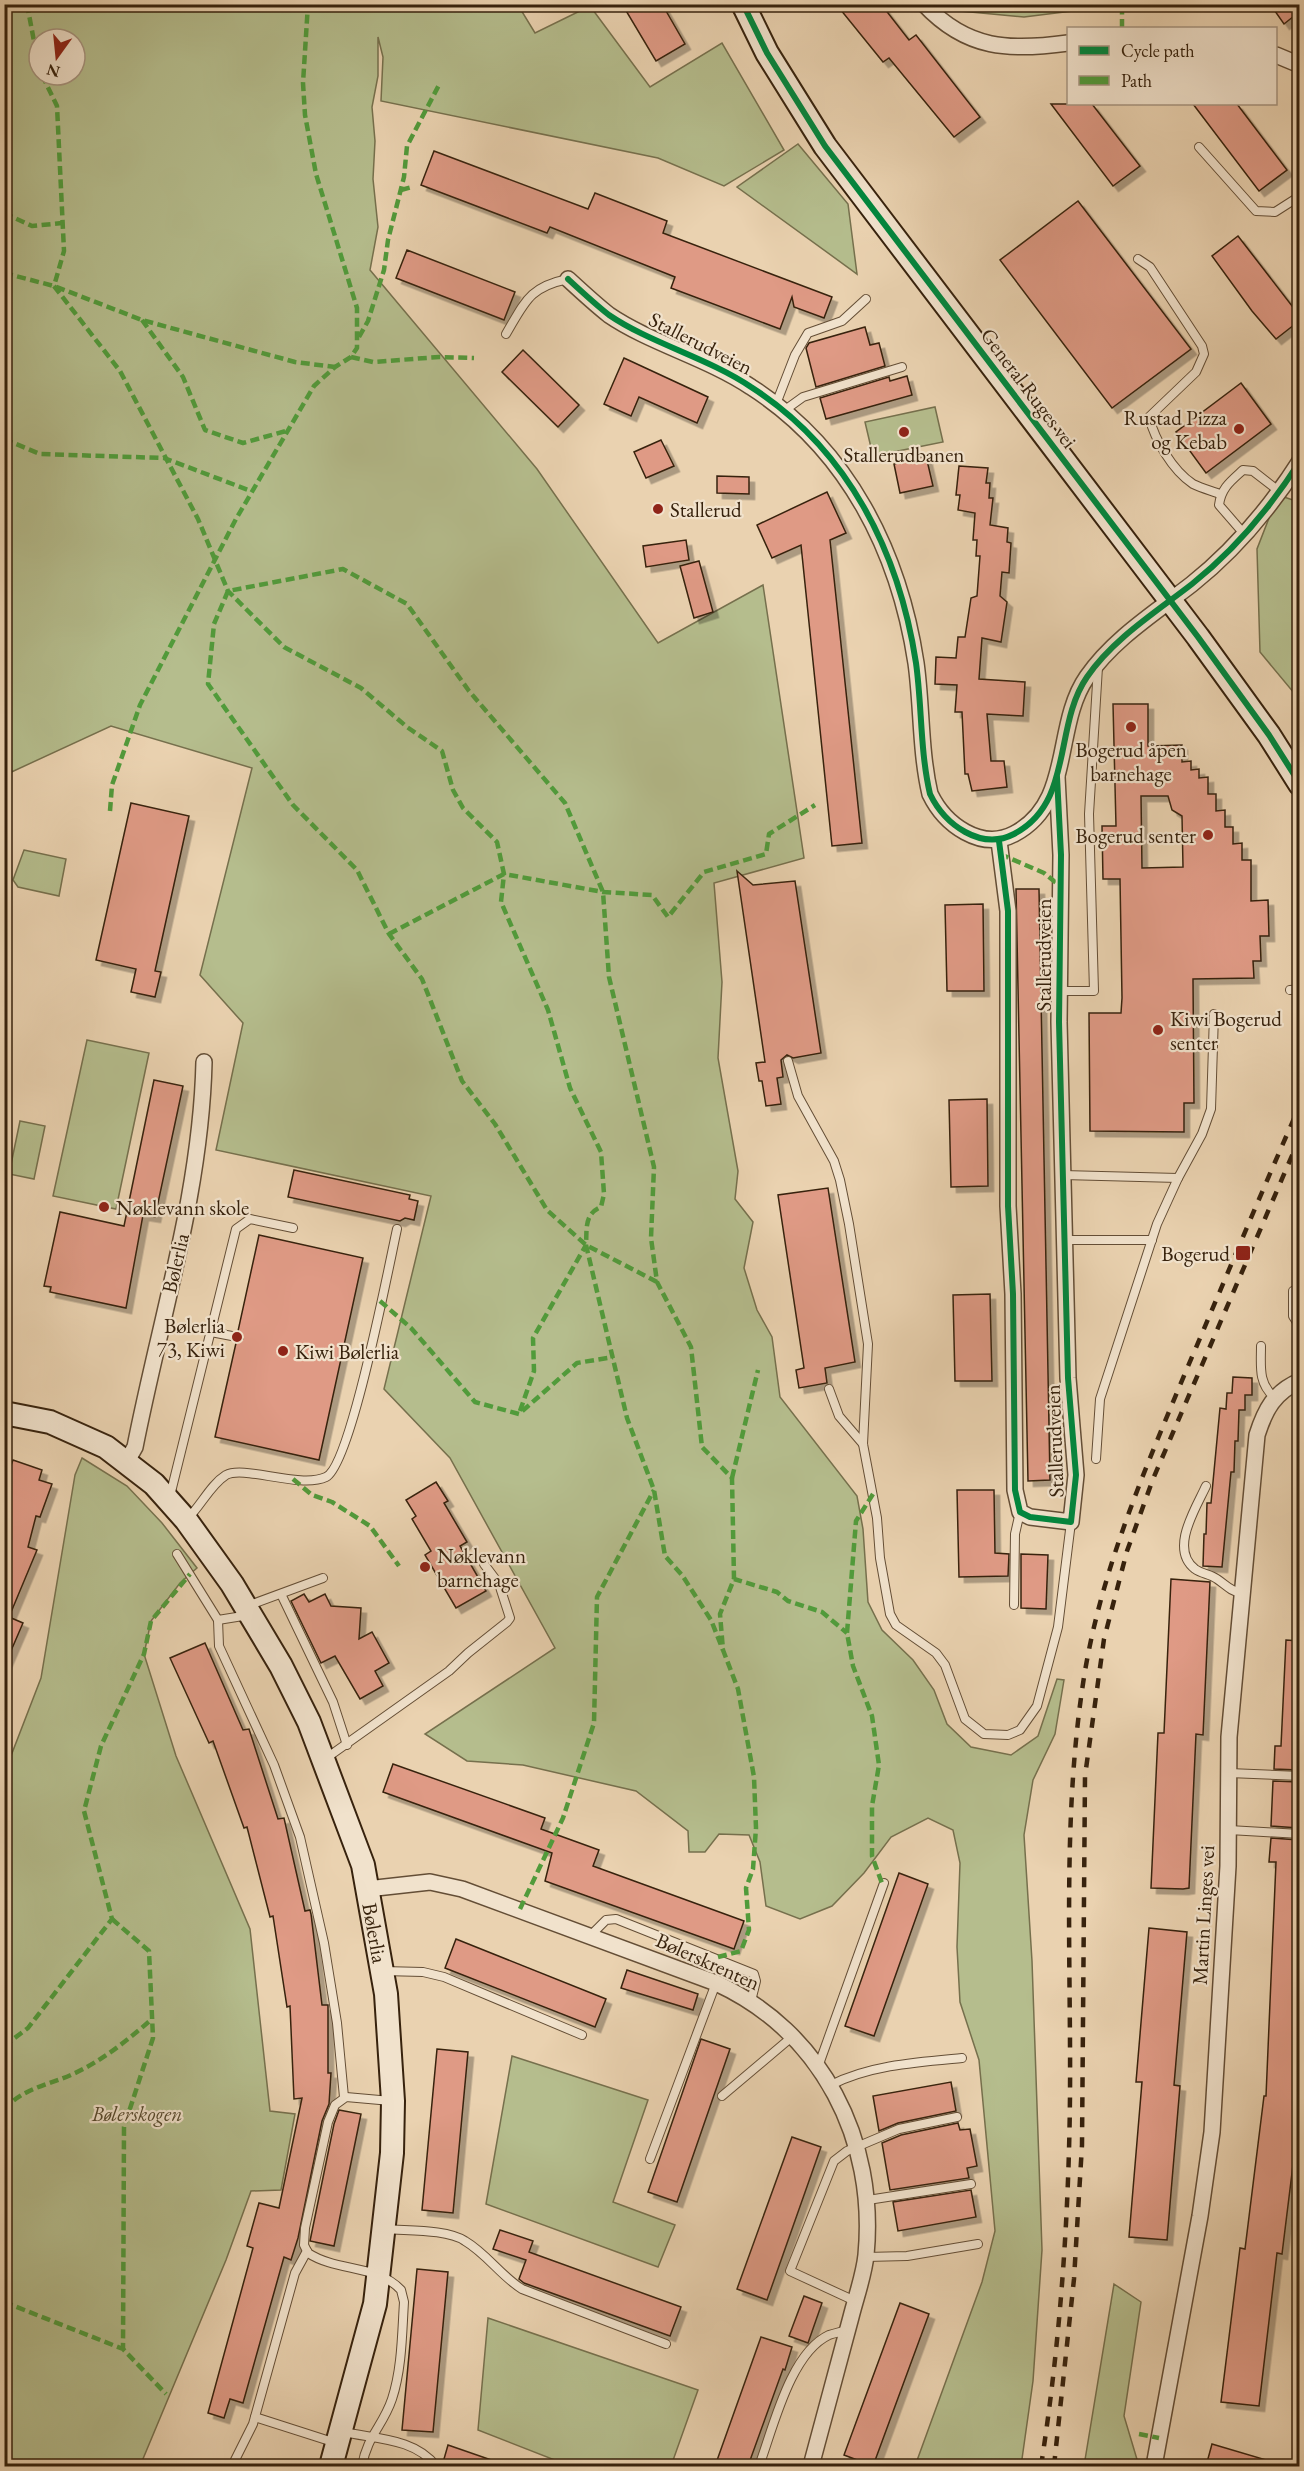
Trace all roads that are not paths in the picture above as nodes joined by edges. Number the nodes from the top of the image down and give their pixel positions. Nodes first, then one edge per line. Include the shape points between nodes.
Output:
1 (743, 4) edge
2 (924, 4) edge
3 (1067, 43) edge
4 (1277, 56) edge
5 (1299, 65) edge
6 (1199, 147) dead end
7 (1299, 196) edge
8 (1138, 259) dead end
9 (568, 279) joint
10 (866, 299) dead end
11 (506, 334) dead end
12 (902, 367) dead end
13 (780, 407) junction
14 (1299, 461) edge
15 (1280, 492) junction
16 (1220, 494) junction
17 (1245, 535) junction
18 (1169, 601) junction
19 (1098, 662) junction
20 (1057, 777) junction
21 (1299, 784) edge
22 (999, 841) junction
23 (1299, 989) edge
24 (1290, 990) dead end
25 (1059, 991) junction
26 (1214, 1014) dead end
27 (788, 1061) dead end
28 (204, 1062) dead end
29 (1063, 1175) junction
30 (1178, 1178) junction
31 (293, 1228) dead end
32 (397, 1229) dead end
33 (1065, 1240) junction
34 (1152, 1240) junction
35 (1293, 1291) dead end
36 (1299, 1327) edge
37 (211, 1332) junction
38 (237, 1337) dead end
39 (1261, 1346) dead end
40 (1299, 1381) edge
41 (829, 1389) dead end
42 (1274, 1397) junction
43 (4, 1413) edge
44 (863, 1444) junction
45 (1096, 1459) dead end
46 (127, 1461) junction
47 (1206, 1486) dead end
48 (169, 1500) junction
49 (1020, 1512) junction
50 (186, 1520) junction
51 (1071, 1522) junction
52 (177, 1554) dead end
53 (484, 1564) dead end
54 (323, 1578) dead end
55 (1241, 1593) junction
56 (281, 1594) junction
57 (1014, 1605) dead end
58 (249, 1611) junction
59 (218, 1620) junction
60 (347, 1745) junction
61 (324, 1760) junction
62 (1229, 1773) junction
63 (1299, 1776) edge
64 (1229, 1830) junction
65 (1299, 1834) edge
66 (884, 1883) dead end
67 (367, 1889) junction
68 (591, 1935) junction
69 (382, 1972) junction
70 (716, 1983) junction
71 (751, 2001) junction
72 (582, 2035) dead end
73 (793, 2036) junction
74 (962, 2058) dead end
75 (818, 2067) junction
76 (831, 2085) junction
77 (722, 2096) dead end
78 (344, 2097) junction
79 (393, 2101) junction
80 (957, 2117) dead end
81 (858, 2146) junction
82 (650, 2159) dead end
83 (971, 2184) dead end
84 (868, 2200) junction
85 (386, 2229) junction
86 (978, 2244) dead end
87 (307, 2251) junction
88 (866, 2257) junction
89 (380, 2274) junction
90 (855, 2301) junction
91 (847, 2330) junction
92 (666, 2343) dead end
93 (255, 2417) junction
94 (370, 2437) junction
95 (340, 2438) junction
96 (232, 2466) edge
97 (331, 2466) edge
98 (362, 2466) edge
99 (436, 2466) edge
100 (759, 2466) edge
101 (811, 2466) edge
102 (1154, 2466) edge

1 - 18 street, General Ruges vei via 778,71 825,146
2 - 3 street via 940,22 982,43 1004,48
4 - 5 street
6 - 7 lane via 1256,211 1275,212
8 - 16 lane via 1150,267 1204,354 1196,372 1149,417 1153,433 1174,465 1193,483
9 - 11 lane via 535,290
9 - 13 street, Stallerudveien via 609,315 699,358
10 - 13 lane via 842,321 808,333 795,355
12 - 13 lane
13 - 22 street, Stallerudveien via 838,464 883,544 905,606 915,658 930,794 936,807 958,828 985,841
14 - 15 street, Stallerudveien
15 - 16 lane via 1253,471 1244,470
15 - 17 street, Stallerudveien
16 - 17 lane via 1219,505
17 - 18 street, Stallerudveien
18 - 19 street, Stallerudveien
18 - 21 street, General Ruges vei via 1269,735
19 - 20 street, Stallerudveien via 1084,680 1069,718
19 - 25 lane via 1089,814 1094,991
20 - 22 street, Stallerudveien via 1041,811 1022,829
20 - 25 street, Stallerudveien via 1061,855
22 - 49 street, Stallerudveien via 1008,910 1008,1206 1015,1490
23 - 24 lane
25 - 29 street, Stallerudveien
26 - 30 lane via 1211,1109
27 - 44 lane, Stallerudveien via 798,1096 834,1161 849,1224 868,1344
28 - 46 street, Bølerlia via 203,1116 189,1203 135,1448
29 - 30 lane
29 - 33 street, Stallerudveien
30 - 34 lane
31 - 37 lane via 250,1219 236,1229
32 - 50 lane via 361,1386 334,1470 315,1479 228,1474
33 - 34 lane
33 - 51 street, Stallerudveien via 1068,1377 1076,1475
34 - 45 lane via 1100,1399
35 - 36 lane via 1293,1316
37 - 38 lane
37 - 48 lane
39 - 42 lane via 1261,1379
40 - 42 street
41 - 44 lane via 839,1416
42 - 55 street, Martin Linges vei via 1257,1435
43 - 46 street, Bølerlia via 60,1426
44 - 51 lane, Stallerudveien via 890,1614 896,1625 936,1653 945,1665 965,1719 984,1734 1008,1735 1020,1730 1037,1706 1058,1627
46 - 48 street, Bølerlia
47 - 55 lane via 1187,1528 1186,1560 1233,1592
48 - 50 street, Bølerlia
49 - 51 street, Stallerudveien
49 - 57 lane via 1015,1534
50 - 58 street, Bølerlia
52 - 59 lane
53 - 60 lane via 499,1584 510,1618 507,1622 449,1671
54 - 56 lane
55 - 62 street, Martin Linges vei
56 - 58 lane
56 - 60 lane via 333,1702
58 - 59 lane
58 - 61 street, Bølerlia via 305,1713
59 - 78 lane via 219,1646 274,1765 300,1837 324,1943
60 - 61 lane
61 - 67 street, Bølerlia via 363,1865
62 - 63 lane
62 - 64 street, Martin Linges vei
64 - 65 lane
64 - 102 street, Martin Linges vei via 1212,2132
66 - 75 lane
67 - 68 street, Bølerskrenten via 430,1882 462,1888
67 - 69 street, Bølerlia
68 - 70 street, Bølerskrenten
68 - 71 lane via 606,1920 616,1919 708,1953 754,1974 756,1986
69 - 72 lane via 423,1972 444,1977
69 - 79 street, Bølerlia
70 - 71 street, Bølerskrenten
70 - 82 lane
71 - 73 street, Bølerskrenten
73 - 75 street, Bølerskrenten
73 - 77 lane
74 - 76 lane via 919,2062
75 - 76 street, Bølerskrenten
76 - 81 street, Bølerskrenten
78 - 79 lane
78 - 87 lane via 335,2105 328,2122 305,2229
79 - 85 street, Bølerlia
80 - 81 lane via 899,2130
81 - 84 street, Bølerskrenten
81 - 90 lane via 830,2167 790,2271
83 - 84 lane
84 - 88 street, Bølerskrenten
85 - 89 street, Bølerlia
85 - 92 lane via 463,2239 522,2289
86 - 88 lane via 907,2256
87 - 89 lane via 314,2257
87 - 93 lane via 295,2273
88 - 90 street, Bølerskrenten
89 - 94 lane via 401,2290 404,2302 393,2396 381,2424
89 - 95 street, Bølerlia via 366,2346
90 - 91 street, Bølerskrenten
91 - 100 lane via 828,2336 795,2370
91 - 101 street, Bølerskrenten
93 - 95 lane
93 - 96 lane
94 - 95 lane
94 - 98 lane
94 - 99 lane via 405,2444
95 - 97 street, Bølerlia

